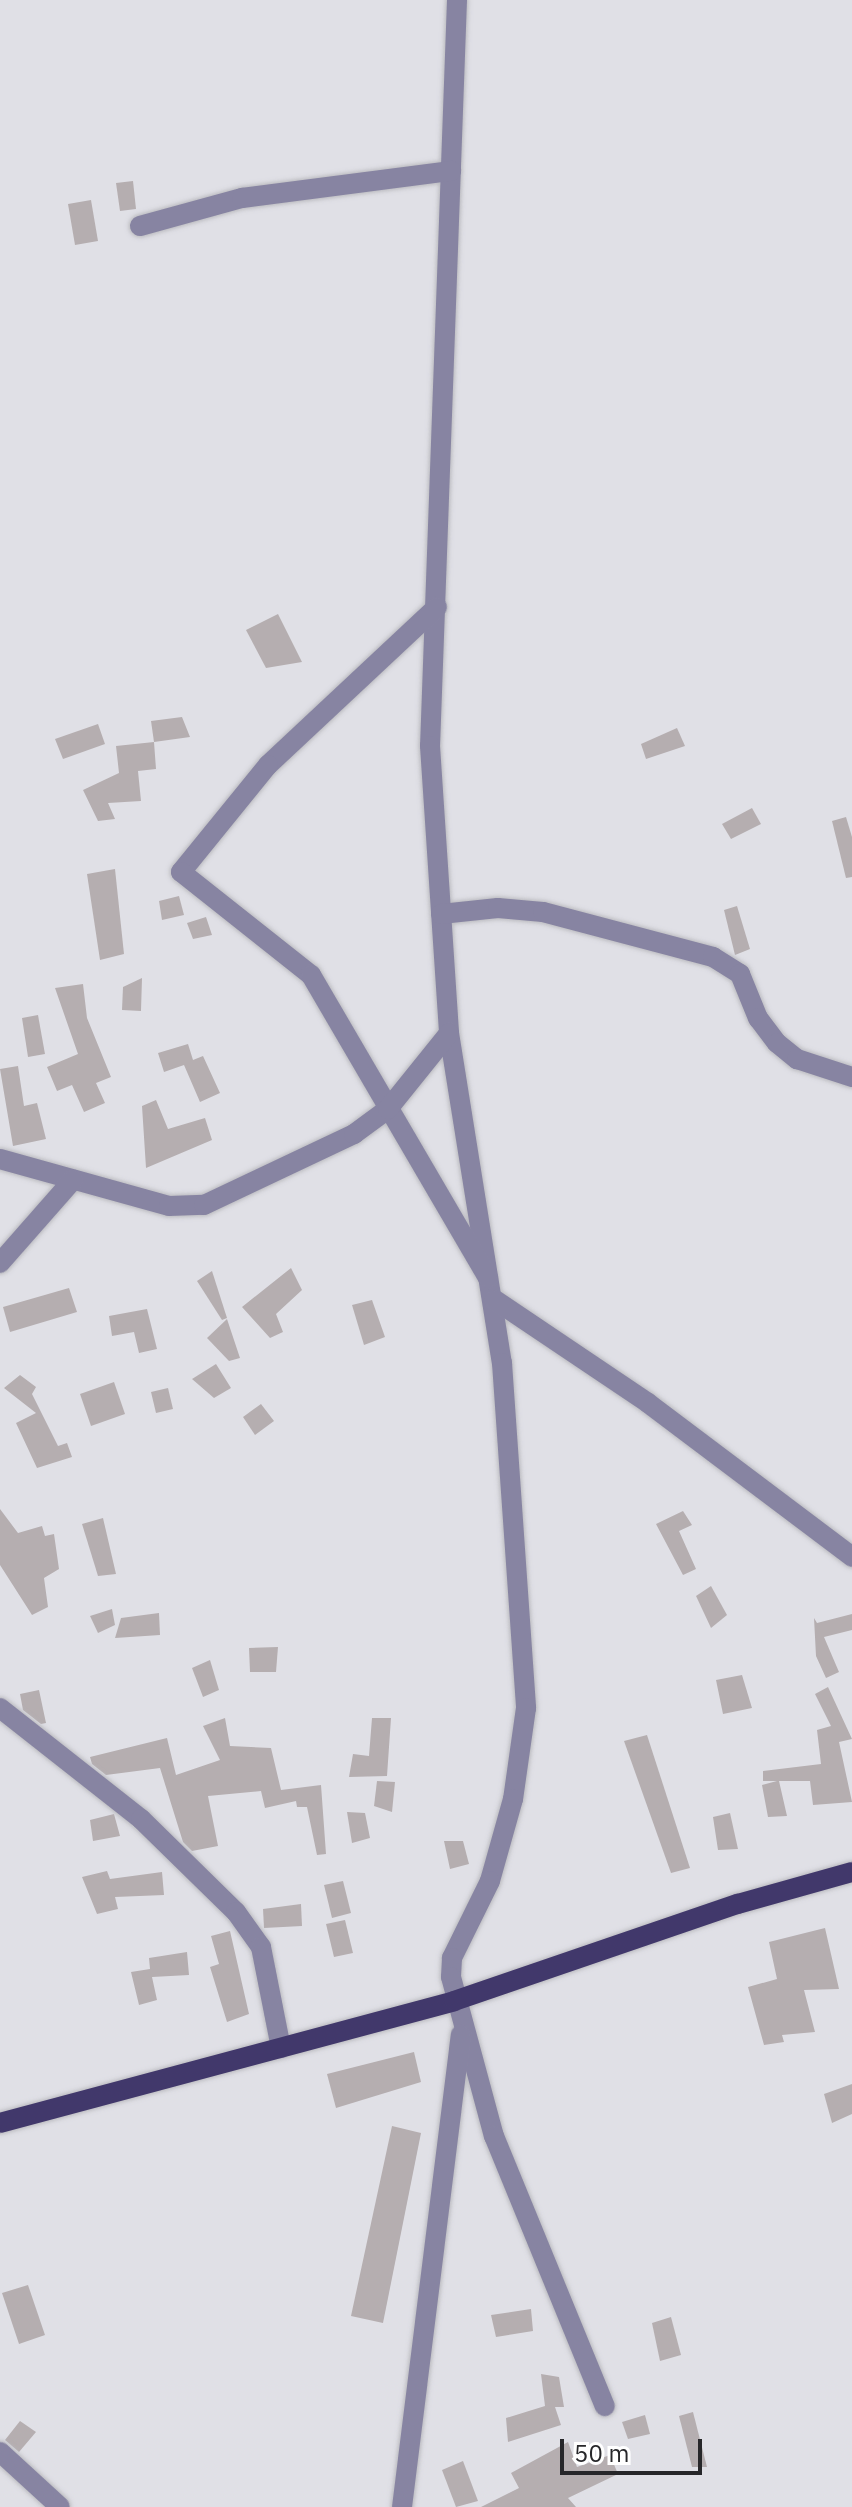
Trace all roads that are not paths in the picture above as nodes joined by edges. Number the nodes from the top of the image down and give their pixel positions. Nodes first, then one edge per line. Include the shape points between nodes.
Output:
1 (457, 0) edge
2 (451, 171) junction
3 (140, 226) dead end
4 (437, 607) junction
5 (441, 914) junction
6 (449, 1033) junction
7 (852, 1077) edge
8 (388, 1109) junction
9 (0, 1159) edge
10 (73, 1180) junction
11 (0, 1263) edge
12 (494, 1292) junction
13 (852, 1557) edge
14 (0, 1708) edge
15 (852, 1872) edge
16 (454, 2001) junction
17 (462, 2027) junction
18 (281, 2048) junction
19 (0, 2123) edge
20 (605, 2406) dead end
21 (0, 2452) edge
22 (60, 2507) edge
23 (402, 2507) edge

1 - 2 street
2 - 3 street via 242,198
2 - 4 street
4 - 5 street via 430,746
4 - 8 street via 268,765 181,872 311,975
5 - 6 street
5 - 7 street via 498,908 543,912 713,957 740,974 758,1018 777,1043 797,1059
6 - 8 street
6 - 12 street
8 - 10 street via 287,1171 204,1205 169,1206
8 - 12 street
9 - 10 street
10 - 11 street
12 - 13 street
12 - 16 street via 526,1708 513,1799 490,1881 452,1958
14 - 18 street via 141,1819 236,1912 261,1947
15 - 16 main road via 738,1904
16 - 17 street
16 - 18 main road
17 - 20 street via 494,2136
17 - 23 street
18 - 19 main road
21 - 22 street

